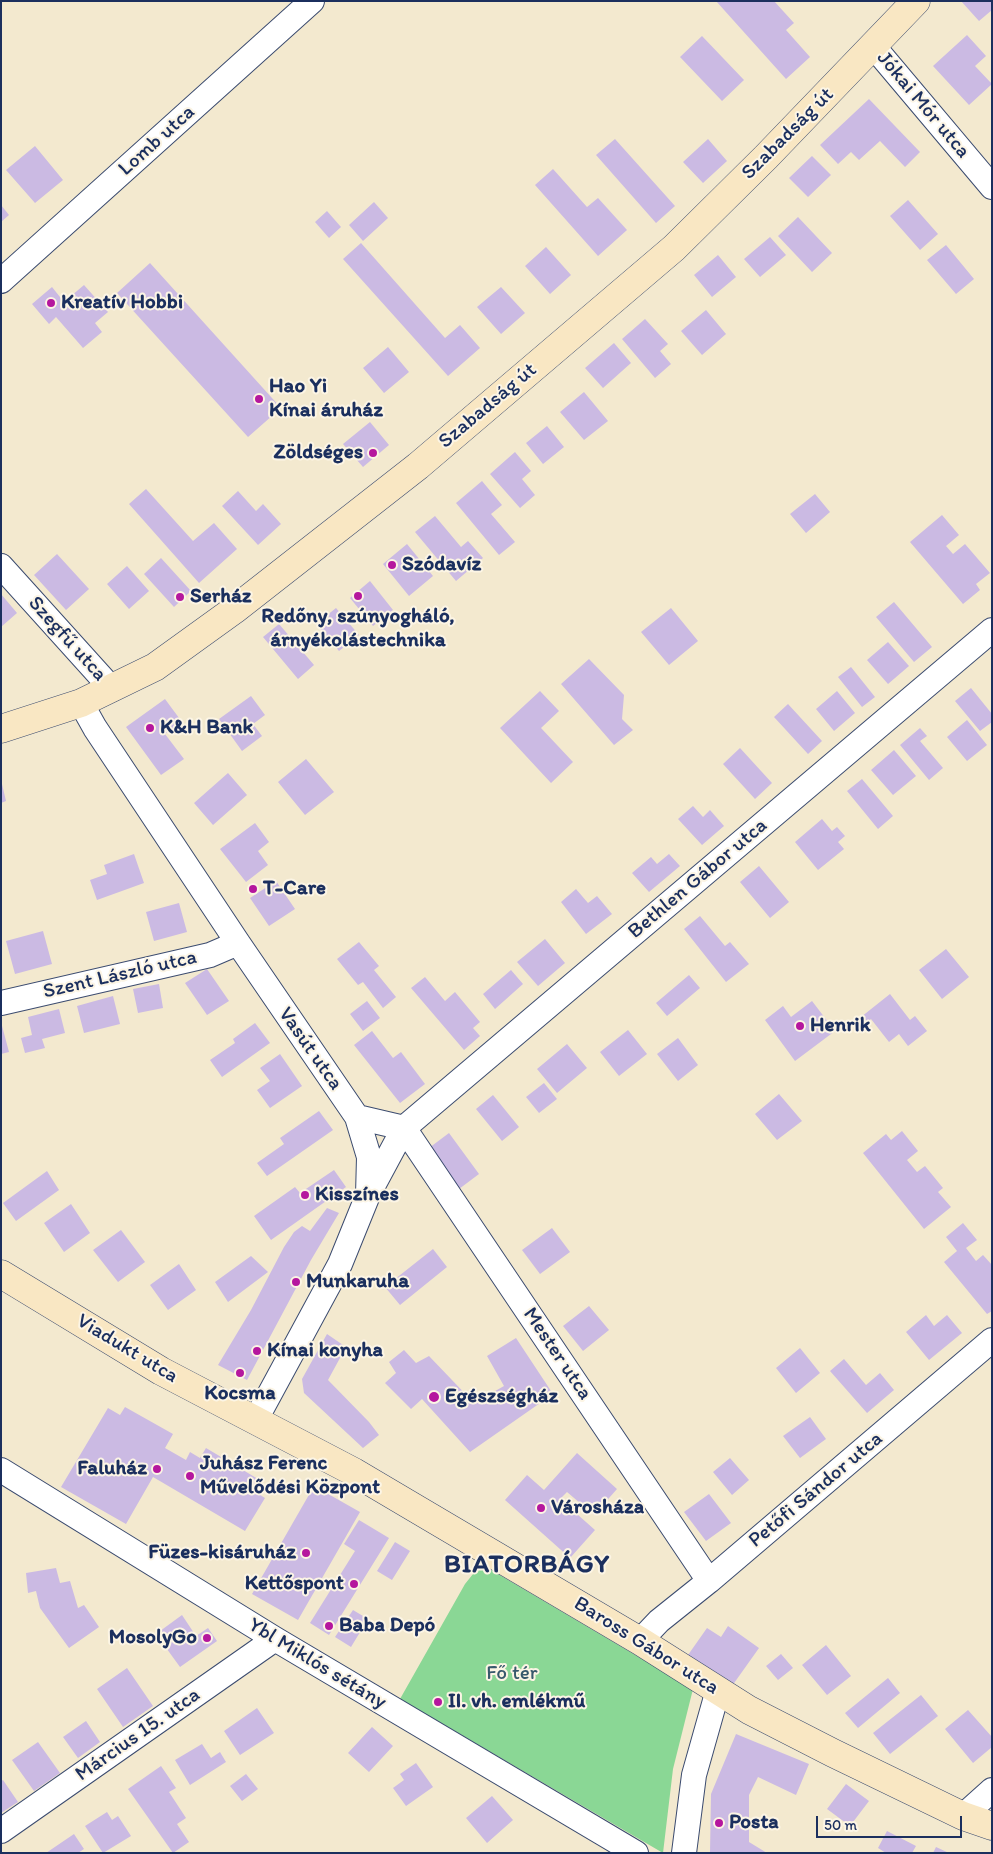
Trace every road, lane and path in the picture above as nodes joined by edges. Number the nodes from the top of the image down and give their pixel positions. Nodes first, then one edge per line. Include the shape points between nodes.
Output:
1 (312, 1) edge
2 (916, 1) edge
3 (874, 46) junction
4 (992, 187) edge
5 (1, 281) edge
6 (1, 566) edge
7 (992, 630) edge
8 (112, 689) junction
9 (81, 703) junction
10 (1, 729) edge
11 (238, 943) junction
12 (1, 1003) edge
13 (357, 1117) junction
14 (404, 1128) junction
15 (368, 1195) junction
16 (1, 1274) edge
17 (992, 1340) edge
18 (255, 1421) junction
19 (1, 1470) edge
20 (710, 1581) junction
21 (275, 1639) junction
22 (640, 1641) junction
23 (718, 1690) junction
24 (992, 1790) edge
25 (963, 1816) junction
26 (992, 1826) edge
27 (1, 1831) edge
28 (636, 1853) edge
29 (684, 1853) edge

1 - 5 street, Lomb utca
2 - 3 main road, Szabadság út
3 - 4 street, Jókai Mór utca
3 - 8 main road, Szabadság út via 674,248 425,460 234,610 155,667
6 - 8 street, Szegfű utca
7 - 14 street, Bethlen Gábor utca
8 - 9 main road, Szabadság út
9 - 10 main road, Szabadság út
9 - 11 street, Vasút utca
11 - 12 street, Szent László utca via 210,955
11 - 13 street, Vasút utca
13 - 14 street
13 - 15 street, Vasút utca via 369,1157
14 - 15 street, Bethlen Gábor utca
14 - 20 street, Mester utca
15 - 18 street, Vasút utca via 340,1264
16 - 18 main road, Viadukt utca via 161,1371
17 - 20 street, Petőfi Sándor utca
18 - 22 main road, Baross Gábor utca via 354,1472
19 - 21 street, Ybl Miklós sétány
20 - 22 street, Petőfi Sándor utca
21 - 27 street, Március 15. utca
21 - 28 street, Ybl Miklós sétány
22 - 23 main road, Baross Gábor utca
23 - 25 main road, Baross Gábor utca via 833,1754
23 - 29 street via 694,1775
24 - 25 street
25 - 26 main road, Baross Gábor utca

